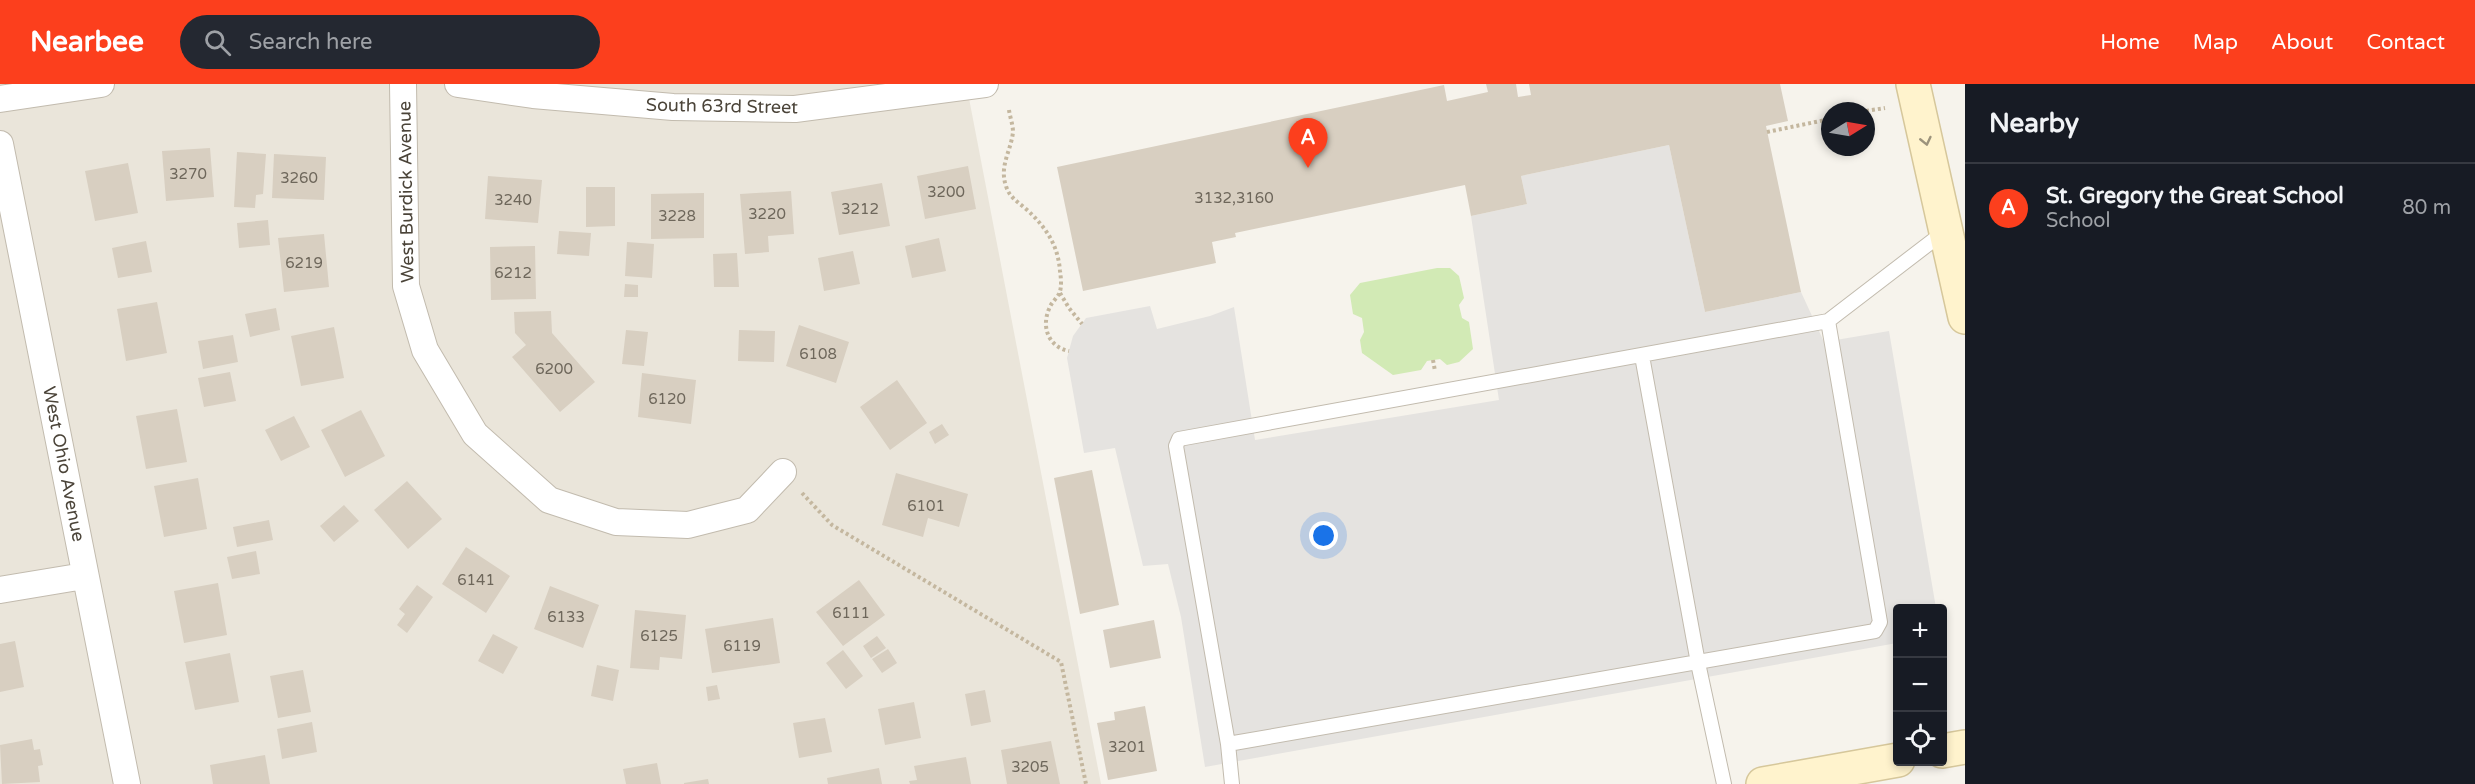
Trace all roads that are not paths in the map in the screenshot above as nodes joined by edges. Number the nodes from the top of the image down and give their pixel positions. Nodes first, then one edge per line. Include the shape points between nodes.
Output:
1 (101, 84) edge
2 (403, 84) edge
3 (458, 84) edge
4 (1913, 84) edge
5 (973, 85) edge
6 (0, 99) edge
7 (0, 144) edge
8 (1946, 231) junction
9 (1959, 261) edge
10 (1965, 317) edge
11 (1828, 321) junction
12 (1642, 356) junction
13 (783, 472) road end
14 (84, 576) junction
15 (0, 590) edge
16 (1698, 663) junction
17 (1228, 744) junction
18 (1965, 747) edge
19 (1947, 750) edge
20 (1893, 762) edge
21 (1847, 777) edge
22 (127, 784) edge
23 (1232, 784) edge
24 (1724, 784) edge
25 (1763, 784) edge

1 - 6 street
2 - 13 street, West Burdick Avenue via 406,286 425,350 475,434 549,500 616,522 688,525 747,510
3 - 5 street, South 63rd Street via 673,108 795,109
4 -> 8 main road
7 - 14 street, West Ohio Avenue
8 - 9 main road
8 - 11 lane
9 - 10 main road
11 - 12 lane
11 - 16 lane via 1879,627 1875,631
12 - 16 lane
12 - 17 lane via 1179,439 1176,446
14 - 15 street
14 - 22 street, West Ohio Avenue
16 - 17 lane
16 - 24 lane
17 - 23 lane
18 - 19 main road
20 - 21 main road
21 - 25 main road

